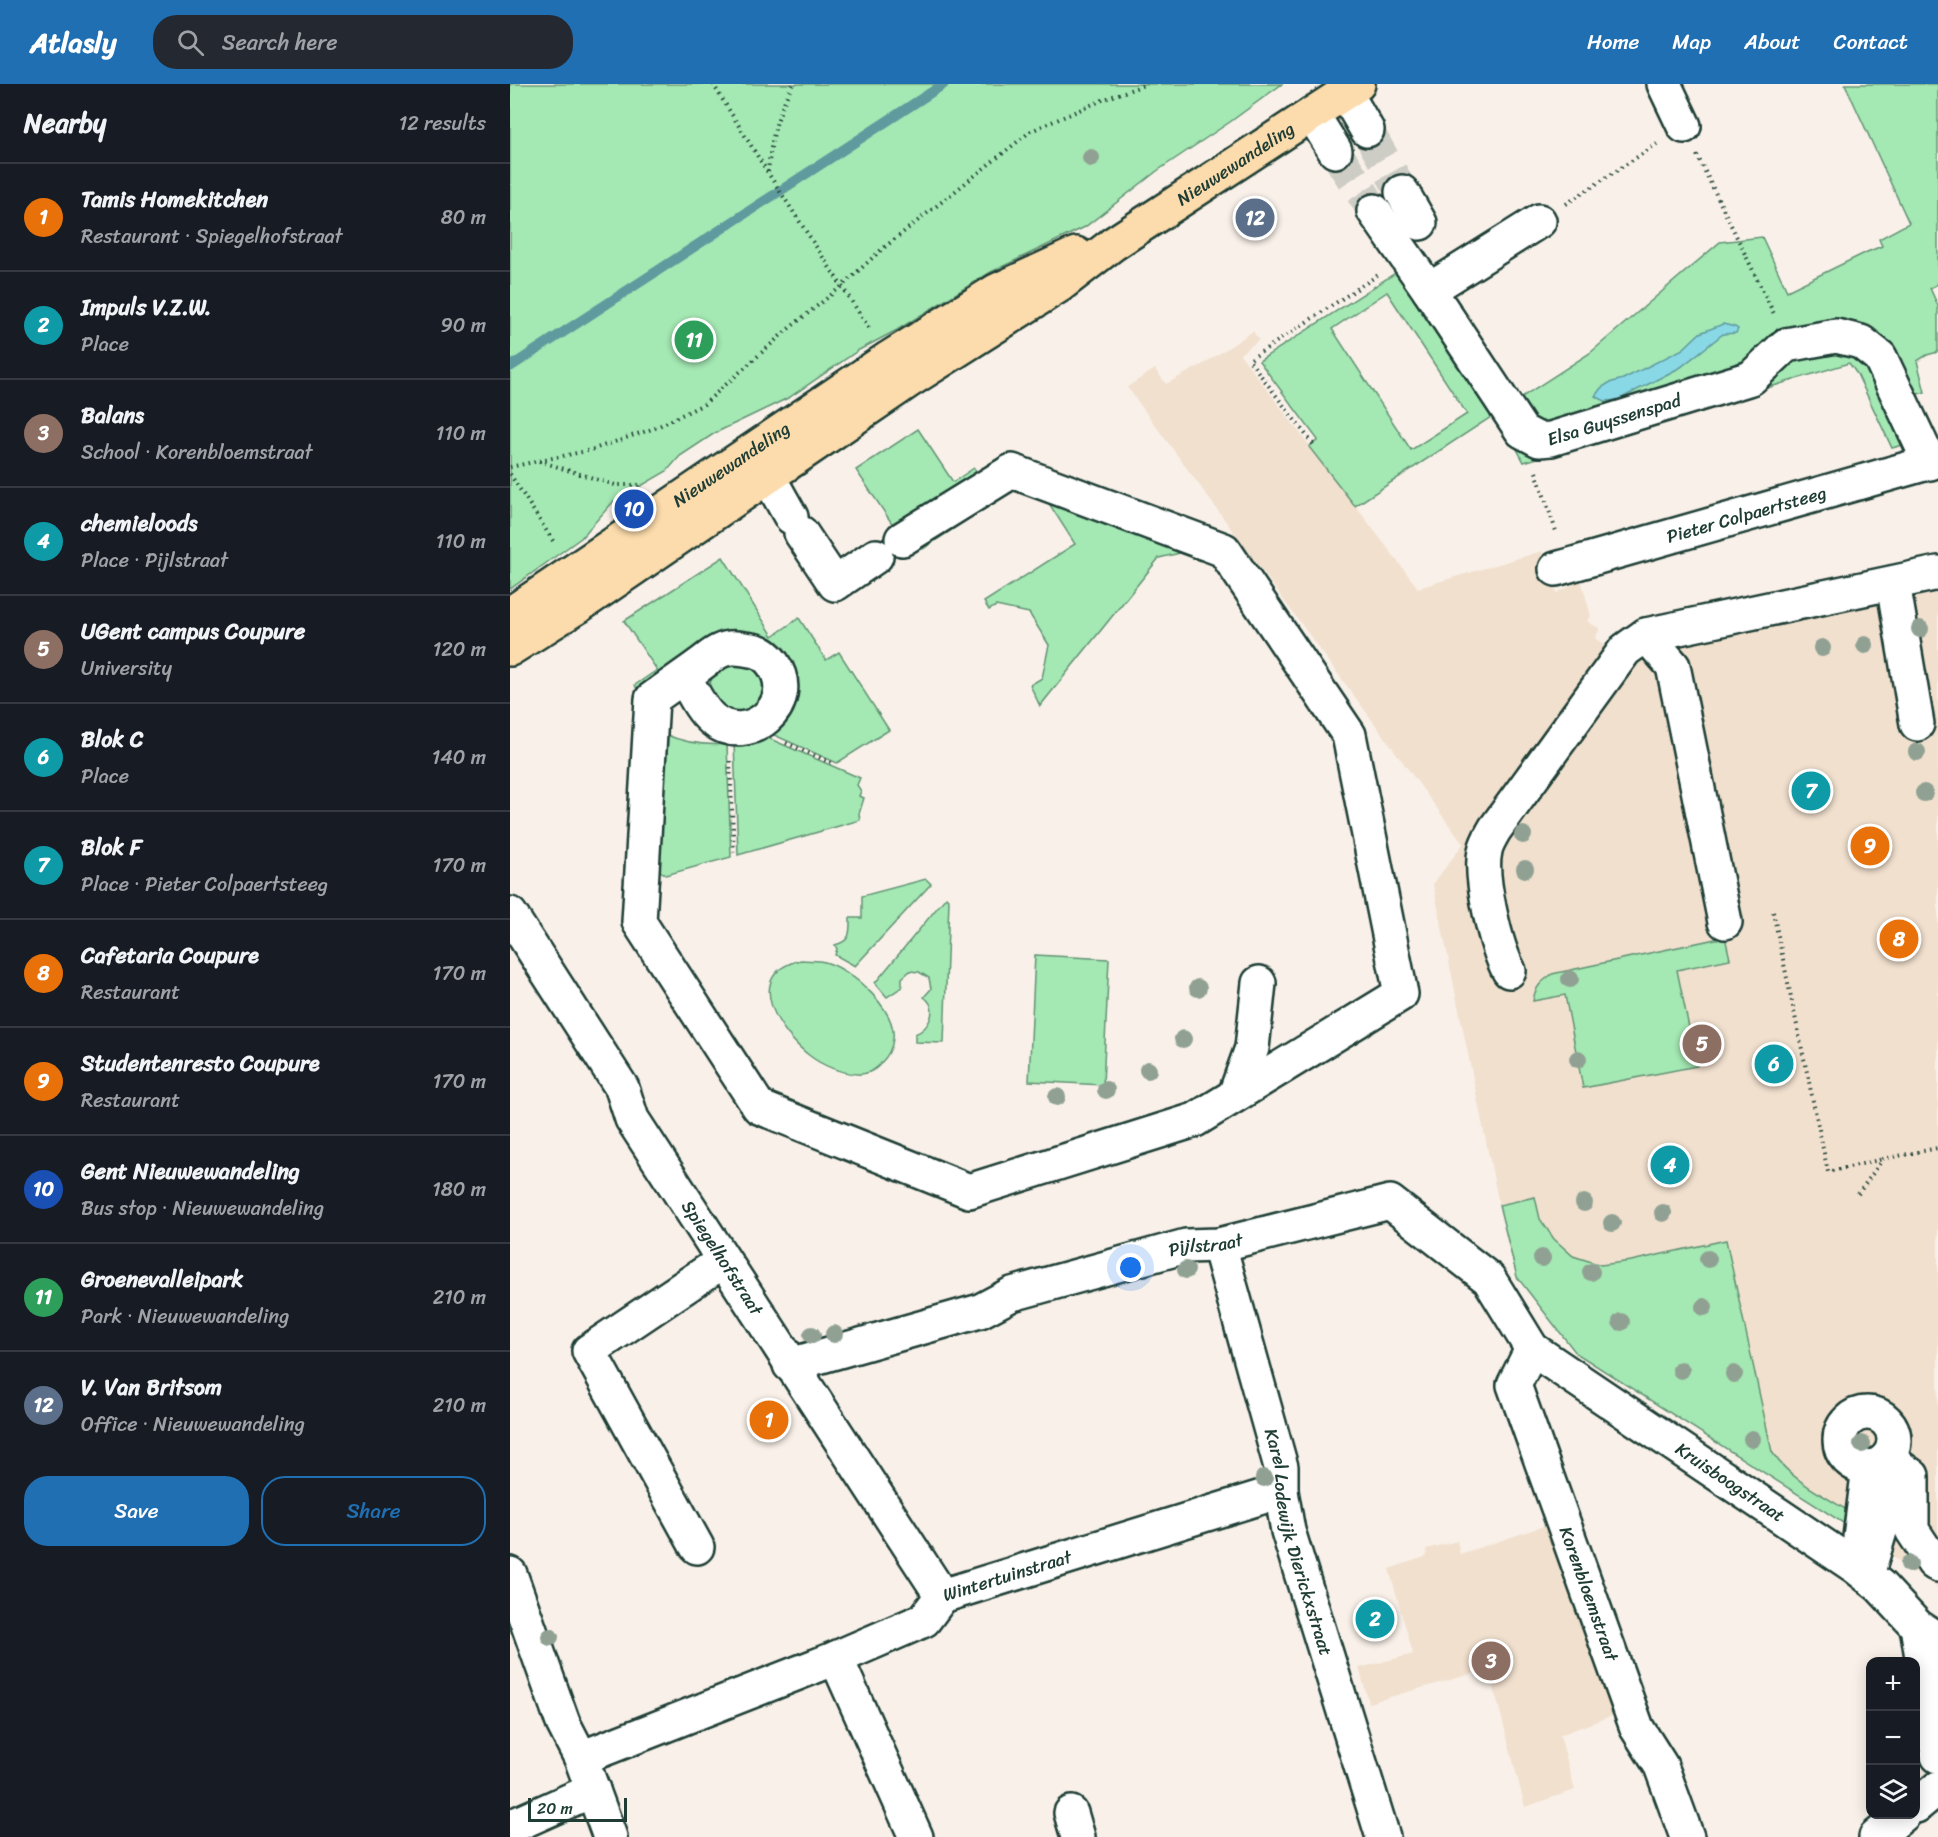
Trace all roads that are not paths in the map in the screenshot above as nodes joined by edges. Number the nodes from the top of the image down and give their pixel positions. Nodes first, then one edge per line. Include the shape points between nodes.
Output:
1 (1665, 84) edge
2 (1352, 88) edge
3 (1312, 114) junction
4 (1684, 126) road end
5 (1366, 130) tunnel mouth
6 (1335, 151) tunnel mouth
7 (1402, 192) tunnel mouth
8 (1374, 211) tunnel mouth
9 (1539, 221) road end
10 (1420, 223) dead end
11 (1113, 244) junction
12 (1429, 290) junction
13 (876, 367) junction
14 (1934, 462) edge
15 (768, 476) junction
16 (1562, 567) road end
17 (1938, 573) edge
18 (1893, 583) junction
19 (510, 614) edge
20 (1646, 635) junction
21 (510, 649) edge
22 (684, 676) junction
23 (1917, 724) dead end
24 (510, 914) edge
25 (1725, 922) dead end
26 (1509, 971) dead end
27 (1259, 983) dead end
28 (1235, 1095) junction
29 (1219, 1245) junction
30 (723, 1261) junction
31 (1532, 1349) junction
32 (790, 1365) junction
33 (1281, 1491) junction
34 (698, 1547) dead end
35 (1938, 1565) edge
36 (1861, 1571) junction
37 (510, 1575) edge
38 (942, 1596) junction
39 (1928, 1633) edge
40 (836, 1658) junction
41 (1938, 1756) edge
42 (582, 1758) junction
43 (1938, 1788) edge
44 (593, 1790) junction
45 (1920, 1803) edge
46 (1899, 1819) edge
47 (510, 1827) edge
48 (610, 1837) edge
49 (916, 1837) edge
50 (1383, 1837) edge
51 (1687, 1837) edge
52 (1876, 1837) edge

1 - 4 street
2 - 3 main road, Nieuwewandeling
2 - 5 street
3 - 6 street
3 - 11 main road, Nieuwewandeling
7 - 10 street
8 - 12 street, Elsa Guyssenspad
9 - 12 street
11 - 13 main road, Nieuwewandeling via 1078,253 996,291
11 - 15 main road, Nieuwewandeling via 1060,285
12 - 14 street, Elsa Guyssenspad via 1522,431 1539,440 1750,378 1786,345 1836,336 1861,342 1880,357
13 - 15 main road, Nieuwewandeling via 848,405 765,461
13 - 19 main road, Nieuwewandeling
14 - 16 street, Pieter Colpaertsteeg
15 - 21 main road, Nieuwewandeling
15 - 28 street via 835,584 1012,471 1224,550 1349,735 1401,994
17 - 18 street
18 - 20 street
18 - 23 street
20 - 25 street via 1673,666
20 - 26 street via 1625,650 1495,829 1485,850 1483,875 1501,957
22 - 22 street via 709,717 722,726 741,727 768,717 777,706 781,690 779,673 769,658 737,647 720,651
22 - 28 street via 652,699 639,922 759,1107 969,1191 1195,1120
24 - 30 street, Spiegelhofstraat via 622,1088 632,1119
27 - 28 street via 1252,1048
29 - 31 street, Pijlstraat via 1390,1202 1489,1279
29 - 32 street, Pijlstraat via 1186,1246 1012,1293 980,1311
29 - 33 street, Karel Lodewijk Dierickxstraat via 1281,1467
30 - 32 street, Spiegelhofstraat
30 - 34 street via 589,1351
31 - 36 street, Kruisboogstraat
31 - 51 street, Korenbloemstraat via 1514,1385 1637,1728 1661,1766
32 - 38 street, Spiegelhofstraat
33 - 38 street, Wintertuinstraat
33 - 50 street, Karel Lodewijk Dierickxstraat via 1288,1531
35 - 36 street via 1912,1530 1912,1476 1885,1464
36 - 39 street, Kruisboogstraat
37 - 42 street via 563,1723
38 - 40 street, Wintertuinstraat via 924,1620
39 - 41 street, Kruisboogstraat
40 - 42 street, Wintertuinstraat
40 - 49 street
42 - 44 street
43 - 45 street
44 - 47 street
44 - 48 street
46 - 52 street

